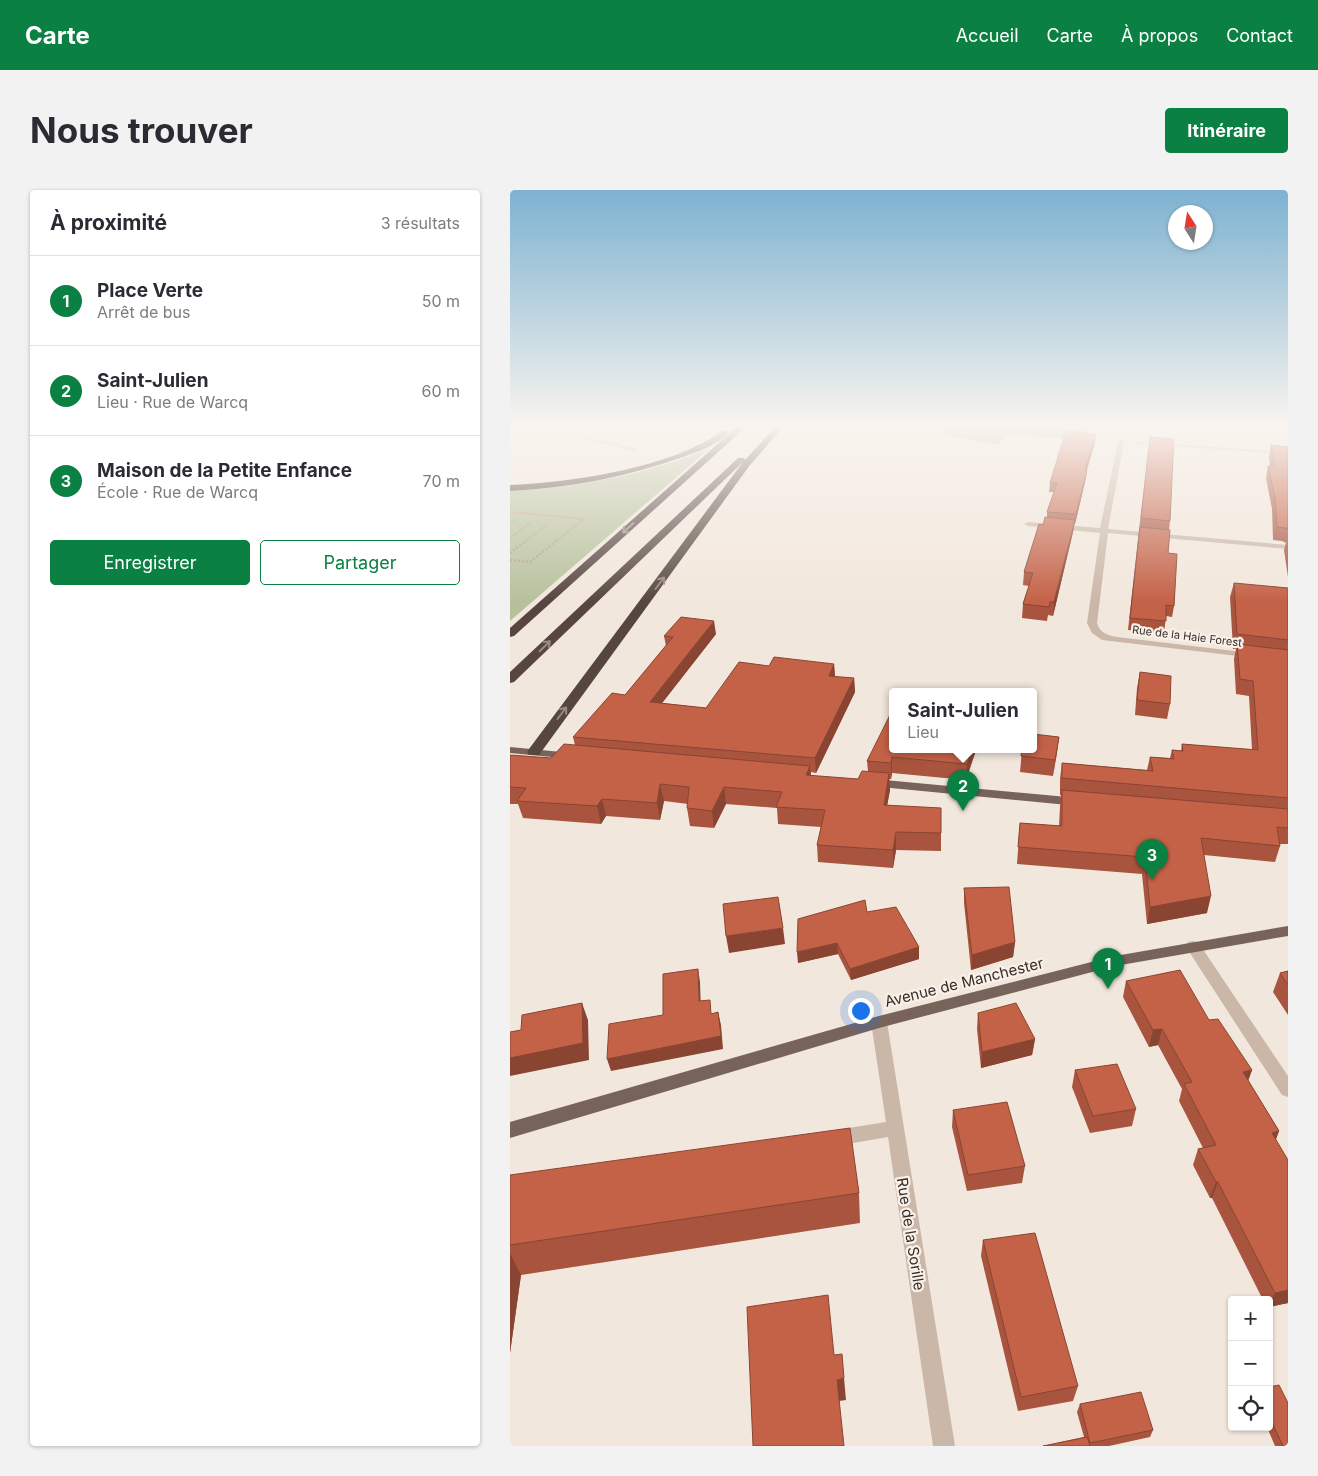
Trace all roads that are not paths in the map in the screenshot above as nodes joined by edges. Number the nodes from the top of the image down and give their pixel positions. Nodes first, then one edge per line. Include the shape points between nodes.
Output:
1 (553, 485) edge
2 (677, 485) edge
3 (716, 485) edge
4 (731, 485) edge
5 (1113, 485) edge
6 (510, 488) edge
7 (1028, 524) dead end
8 (1104, 530) junction
9 (1288, 547) edge
10 (510, 634) edge
11 (1260, 657) edge
12 (510, 679) edge
13 (510, 750) edge
14 (534, 752) junction
15 (584, 757) edge
16 (861, 782) edge
17 (1090, 803) edge
18 (1288, 931) edge
19 (1193, 946) junction
20 (879, 1022) junction
21 (1288, 1090) edge
22 (895, 1128) junction
23 (510, 1130) edge
24 (816, 1141) edge
25 (944, 1446) edge

1 - 6 highway
2 -> 10 highway
12 -> 3 highway
14 -> 4 highway
5 - 8 street
7 - 8 street
8 - 9 street
8 - 11 street, Rue de la Haie Forest via 1092,623 1095,631 1106,638
13 - 14 main road
14 - 15 main road
16 - 17 main road
18 - 19 main road, Avenue de Manchester
19 - 20 main road, Avenue de Manchester via 1115,961
19 - 21 street
20 - 22 street, Rue de la Sorille
20 - 23 main road, Avenue de Manchester
22 - 24 street
22 - 25 street, Rue de la Sorille

